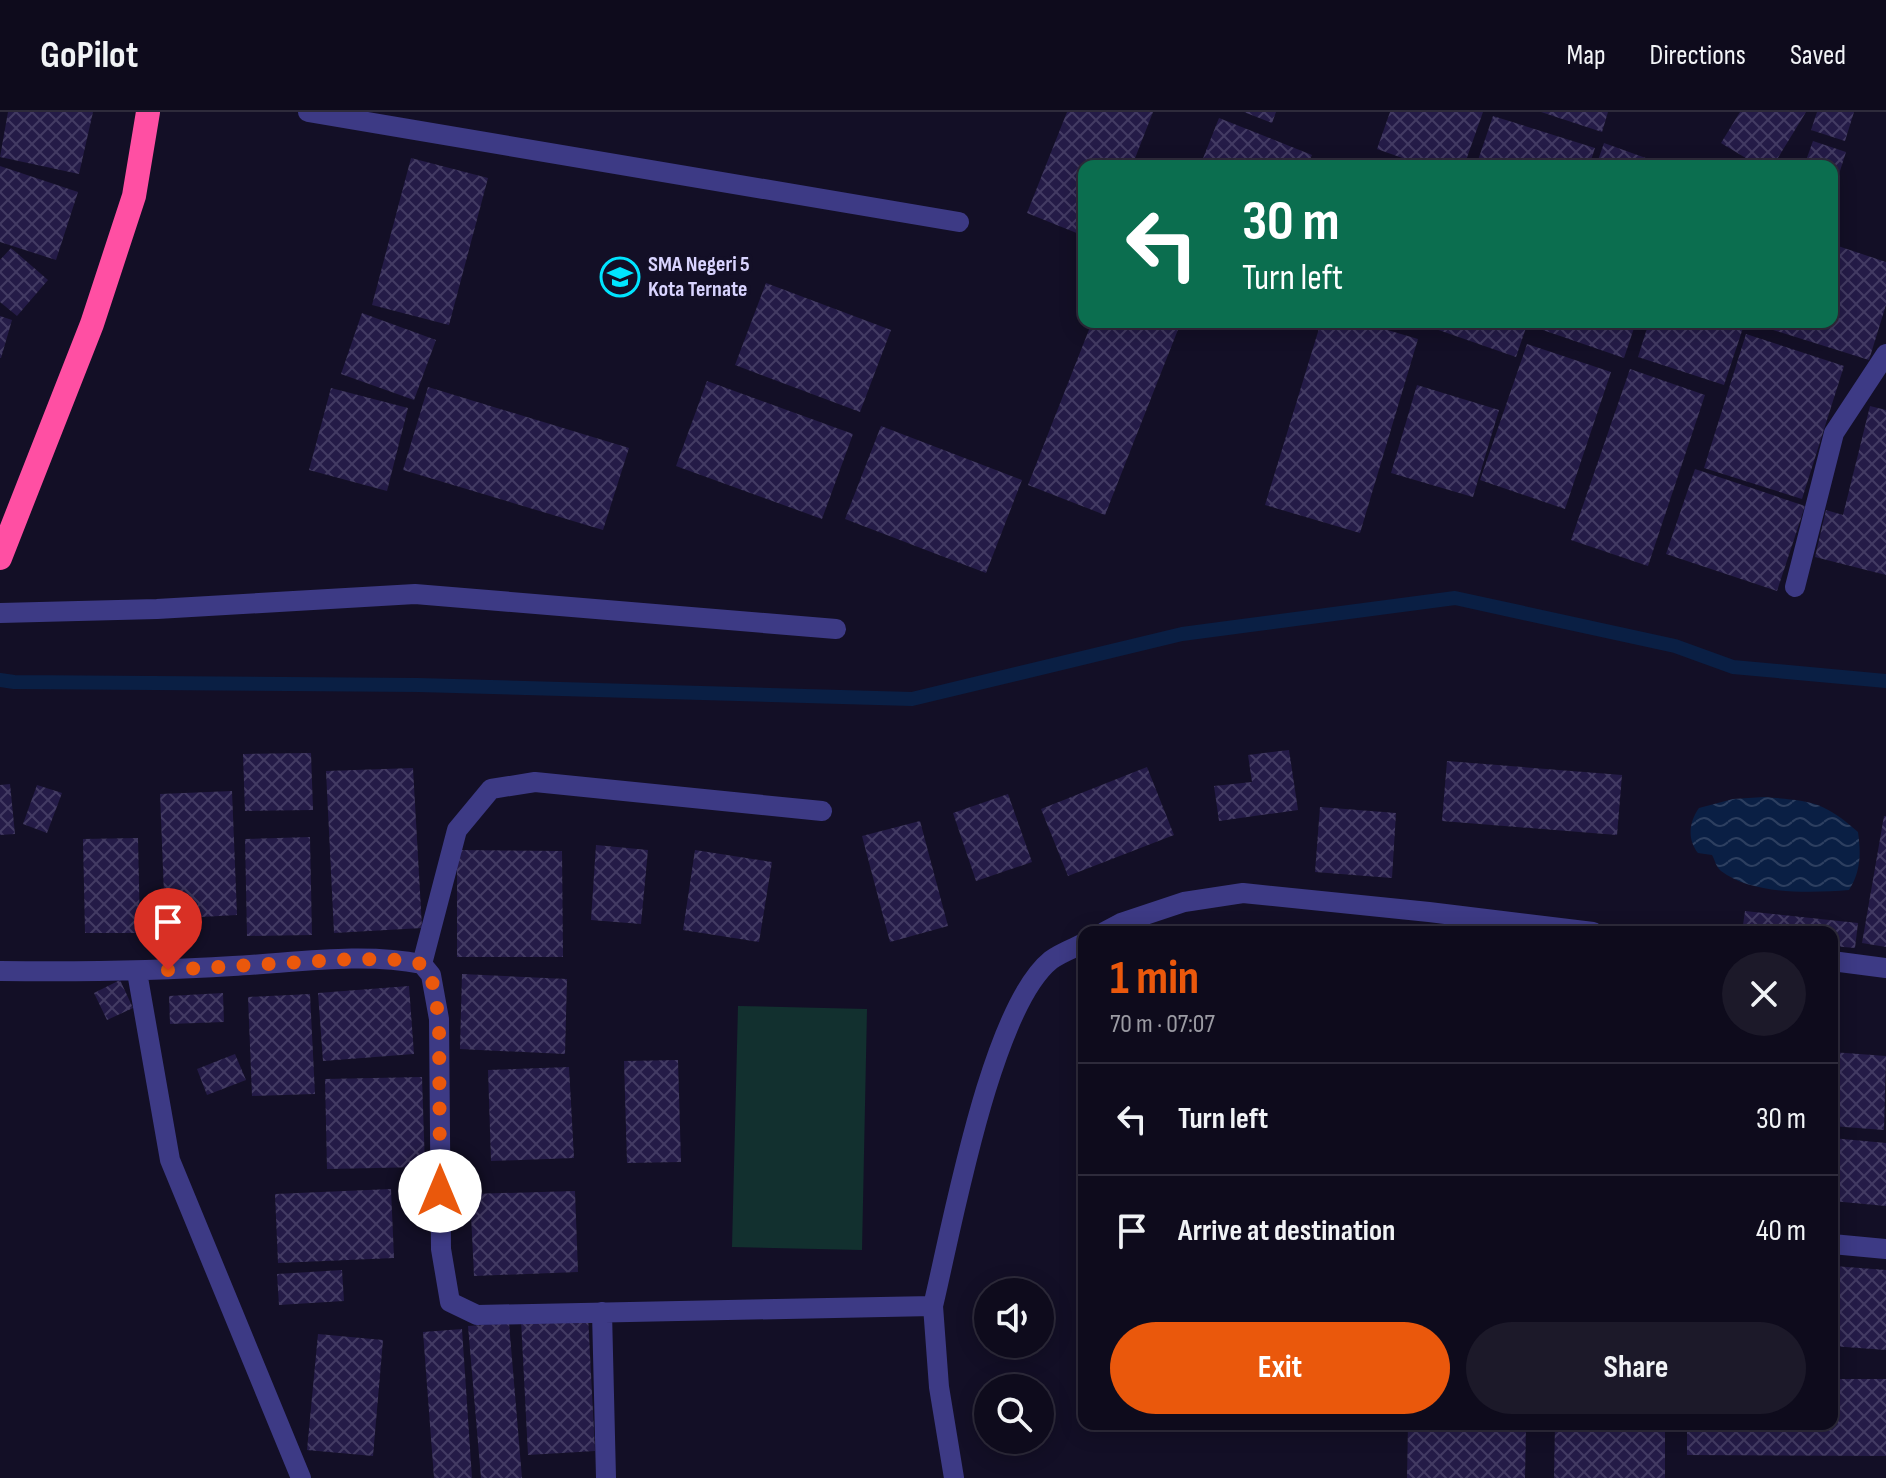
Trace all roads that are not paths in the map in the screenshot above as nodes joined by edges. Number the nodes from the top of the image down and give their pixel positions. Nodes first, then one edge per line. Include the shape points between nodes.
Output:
1 (148, 112) edge
2 (308, 112) edge
3 (959, 222) dead end
4 (1886, 354) edge
5 (0, 558) edge
6 (1795, 587) dead end
7 (0, 613) edge
8 (836, 629) dead end
9 (822, 811) dead end
10 (1115, 926) edge
11 (1539, 926) edge
12 (1078, 946) edge
13 (1838, 962) edge
14 (422, 964) junction
15 (1886, 968) edge
16 (0, 971) edge
17 (137, 972) junction
18 (1838, 1245) edge
19 (1886, 1249) edge
20 (933, 1306) junction
21 (602, 1312) junction
22 (301, 1478) edge
23 (606, 1478) edge
24 (954, 1478) edge

1 - 5 highway via 134,196 92,324
2 - 3 street
4 - 6 street via 1834,433
7 - 8 street via 415,594
9 - 14 street via 535,782 491,789 457,830
10 - 11 street via 1184,902 1243,893
12 - 20 street via 1051,960 1023,995 984,1096
13 - 15 street
14 - 17 street via 354,959
14 - 21 street via 431,975 439,1019 441,1249 450,1302 477,1315
16 - 17 street
17 - 22 street via 170,1160
18 - 19 street
20 - 21 street
20 - 24 street
21 - 23 street

